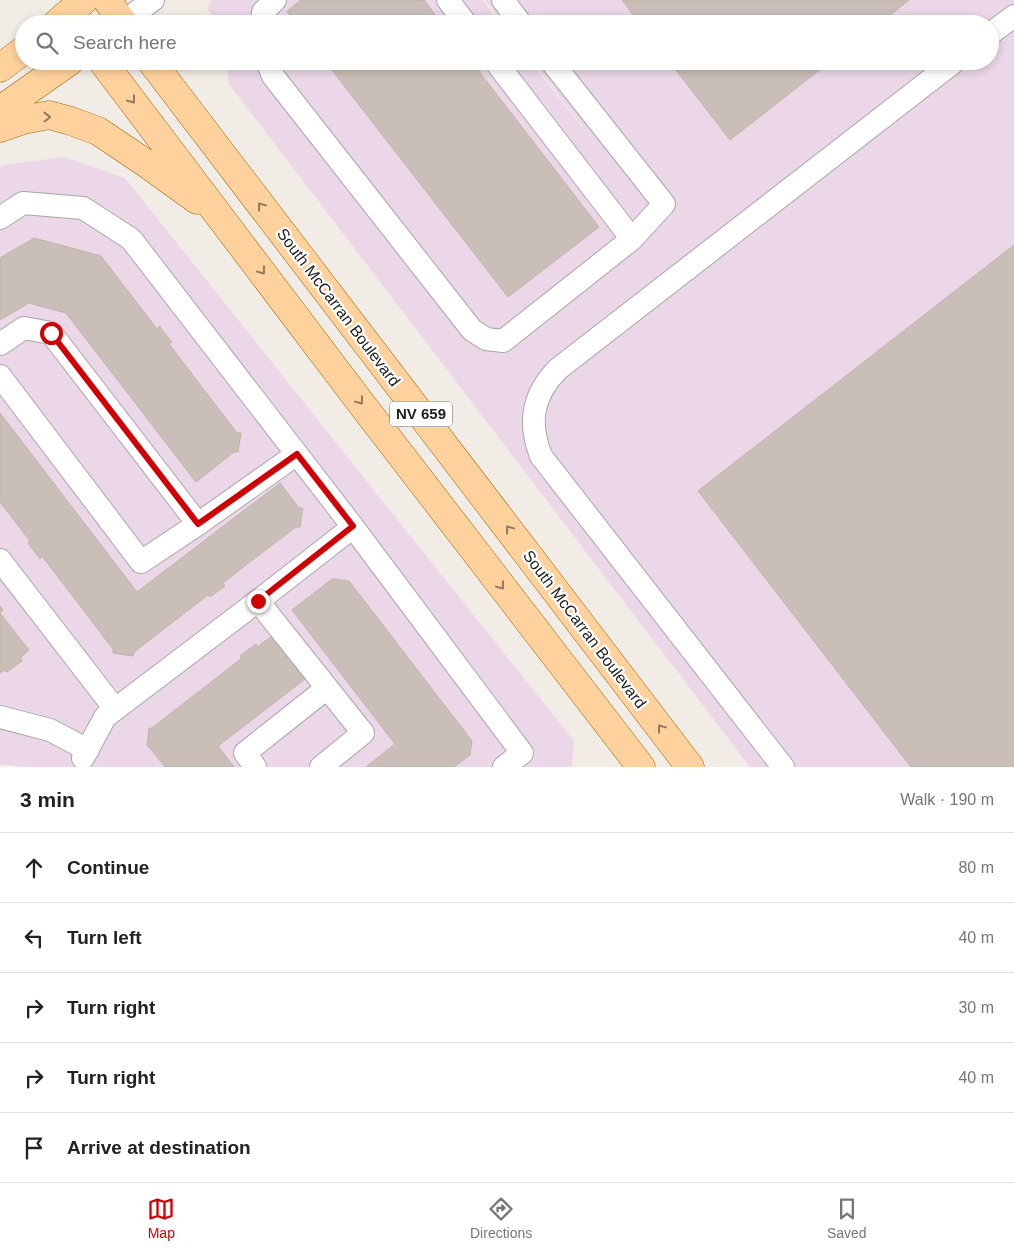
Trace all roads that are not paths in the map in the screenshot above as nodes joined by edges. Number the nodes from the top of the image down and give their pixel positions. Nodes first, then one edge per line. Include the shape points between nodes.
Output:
1 (107, 0) edge
2 (153, 0) edge
3 (275, 0) edge
4 (448, 0) edge
5 (503, 0) edge
6 (117, 15) edge
7 (133, 15) edge
8 (263, 15) edge
9 (459, 15) edge
10 (515, 15) edge
11 (1014, 16) edge
12 (999, 27) edge
13 (15, 57) edge
14 (0, 68) edge
15 (57, 70) edge
16 (109, 70) edge
17 (158, 70) edge
18 (271, 70) edge
19 (502, 70) edge
20 (558, 70) edge
21 (943, 70) edge
22 (0, 110) edge
23 (0, 128) edge
24 (222, 217) junction
25 (0, 218) edge
26 (632, 239) junction
27 (0, 344) edge
28 (0, 376) edge
29 (297, 454) junction
30 (198, 524) junction
31 (353, 526) junction
32 (0, 560) edge
33 (258, 601) junction
34 (327, 688) junction
35 (115, 710) junction
36 (0, 717) edge
37 (88, 760) edge
38 (255, 767) edge
39 (321, 767) edge
40 (504, 767) edge
41 (641, 767) edge
42 (690, 767) edge
43 (783, 767) edge

1 - 6 main road
2 - 7 lane
3 - 8 lane
4 - 9 lane
5 - 10 lane
11 - 12 lane
13 - 14 main road
15 - 22 main road
16 -> 24 main road, NV 659
42 -> 17 main road, South McCarran Boulevard / NV 659
18 - 26 lane via 472,330 486,339 503,341
19 - 26 lane
20 - 26 lane via 664,204
21 - 43 lane via 558,369 542,390 534,414 533,428 541,456
23 -> 24 main road via 22,120 49,116 71,120 98,131
24 -> 41 main road, NV 659
25 - 29 lane via 23,203 83,208 131,239
27 - 30 lane via 24,328 51,333
28 - 30 lane via 141,562
29 - 30 lane
29 - 31 lane
31 - 33 lane
31 - 40 lane via 522,754
32 - 35 lane
33 - 34 lane
33 - 35 lane
34 - 38 lane via 245,754
34 - 39 lane via 363,733
35 - 37 lane via 105,717
36 - 37 lane via 50,730

